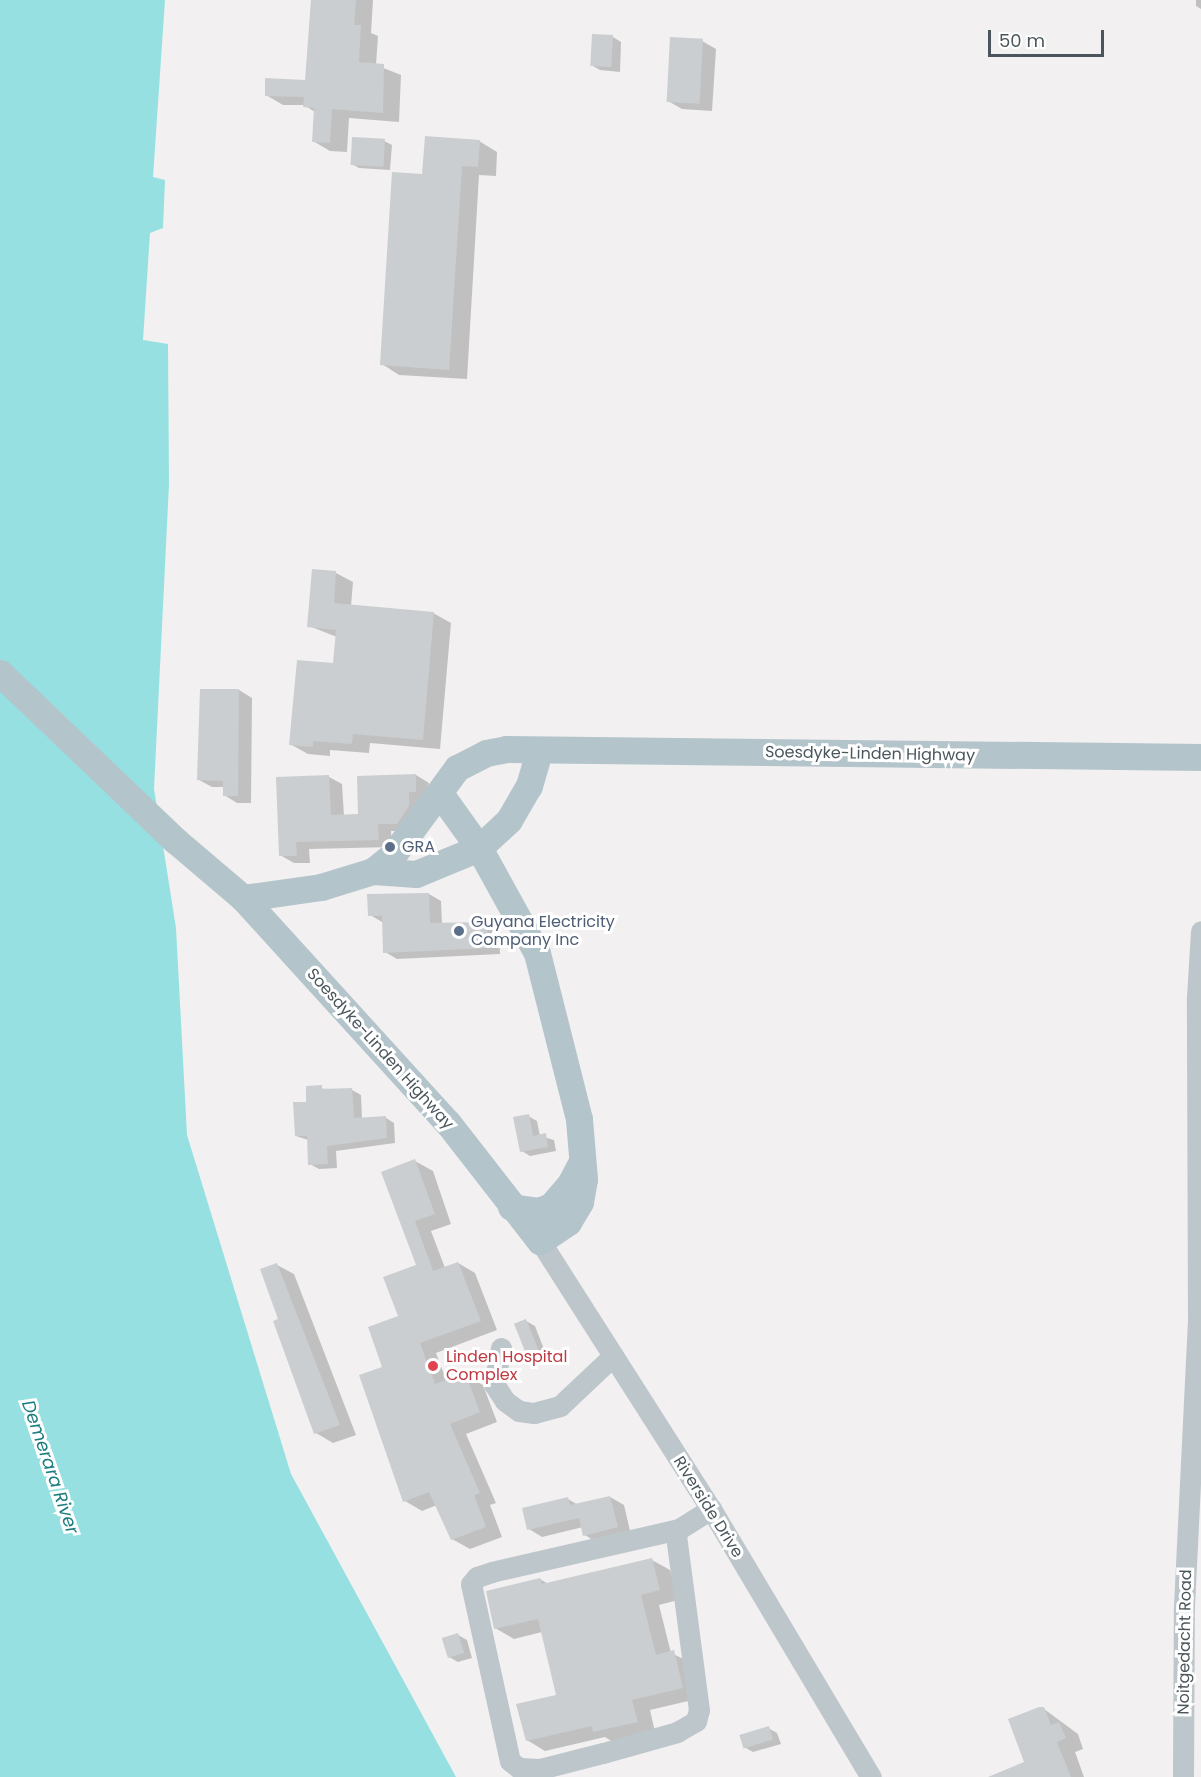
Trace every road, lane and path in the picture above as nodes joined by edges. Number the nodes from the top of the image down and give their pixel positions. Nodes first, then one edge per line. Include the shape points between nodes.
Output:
1 (0, 673) edge
2 (539, 751) junction
3 (1201, 757) edge
4 (441, 795) junction
5 (479, 848) junction
6 (373, 871) junction
7 (243, 898) junction
8 (1201, 931) edge
9 (582, 1161) junction
10 (511, 1207) junction
11 (540, 1241) junction
12 (1199, 1327) edge
13 (501, 1348) dead end
14 (613, 1356) junction
15 (711, 1509) junction
16 (679, 1528) junction
17 (871, 1777) edge
18 (1183, 1777) edge

1 - 7 main road, Soesdyke-Linden Highway via 176,841
2 - 3 main road, Soesdyke-Linden Highway
2 - 4 main road, Soesdyke-Linden Highway via 506,749 486,753 458,768
2 - 5 main road, Soesdyke-Linden Highway via 529,786 509,820
4 - 5 main road
4 - 6 main road, Soesdyke-Linden Highway via 393,855
5 - 6 main road, Soesdyke-Linden Highway via 416,874
5 - 9 main road via 537,953 576,1107
6 - 7 main road, Soesdyke-Linden Highway via 321,887
7 - 10 main road, Soesdyke-Linden Highway via 448,1123
8 - 12 street, Noitgedacht Road via 1197,997
9 - 10 main road via 570,1184 551,1206 538,1211
9 - 11 main road via 580,1202 568,1222
10 - 11 main road, Soesdyke-Linden Highway
11 - 14 street, Riverside Drive
12 - 18 street, Noitgedacht Road via 1184,1606
13 - 14 street via 494,1384 505,1401 519,1411 543,1414 560,1406
14 - 15 street, Riverside Drive
15 - 16 street
15 - 17 street, Riverside Drive
16 - 16 street via 676,1535 699,1710 696,1721 677,1732 603,1753 540,1769 519,1768 510,1761 471,1584 477,1577 492,1572

